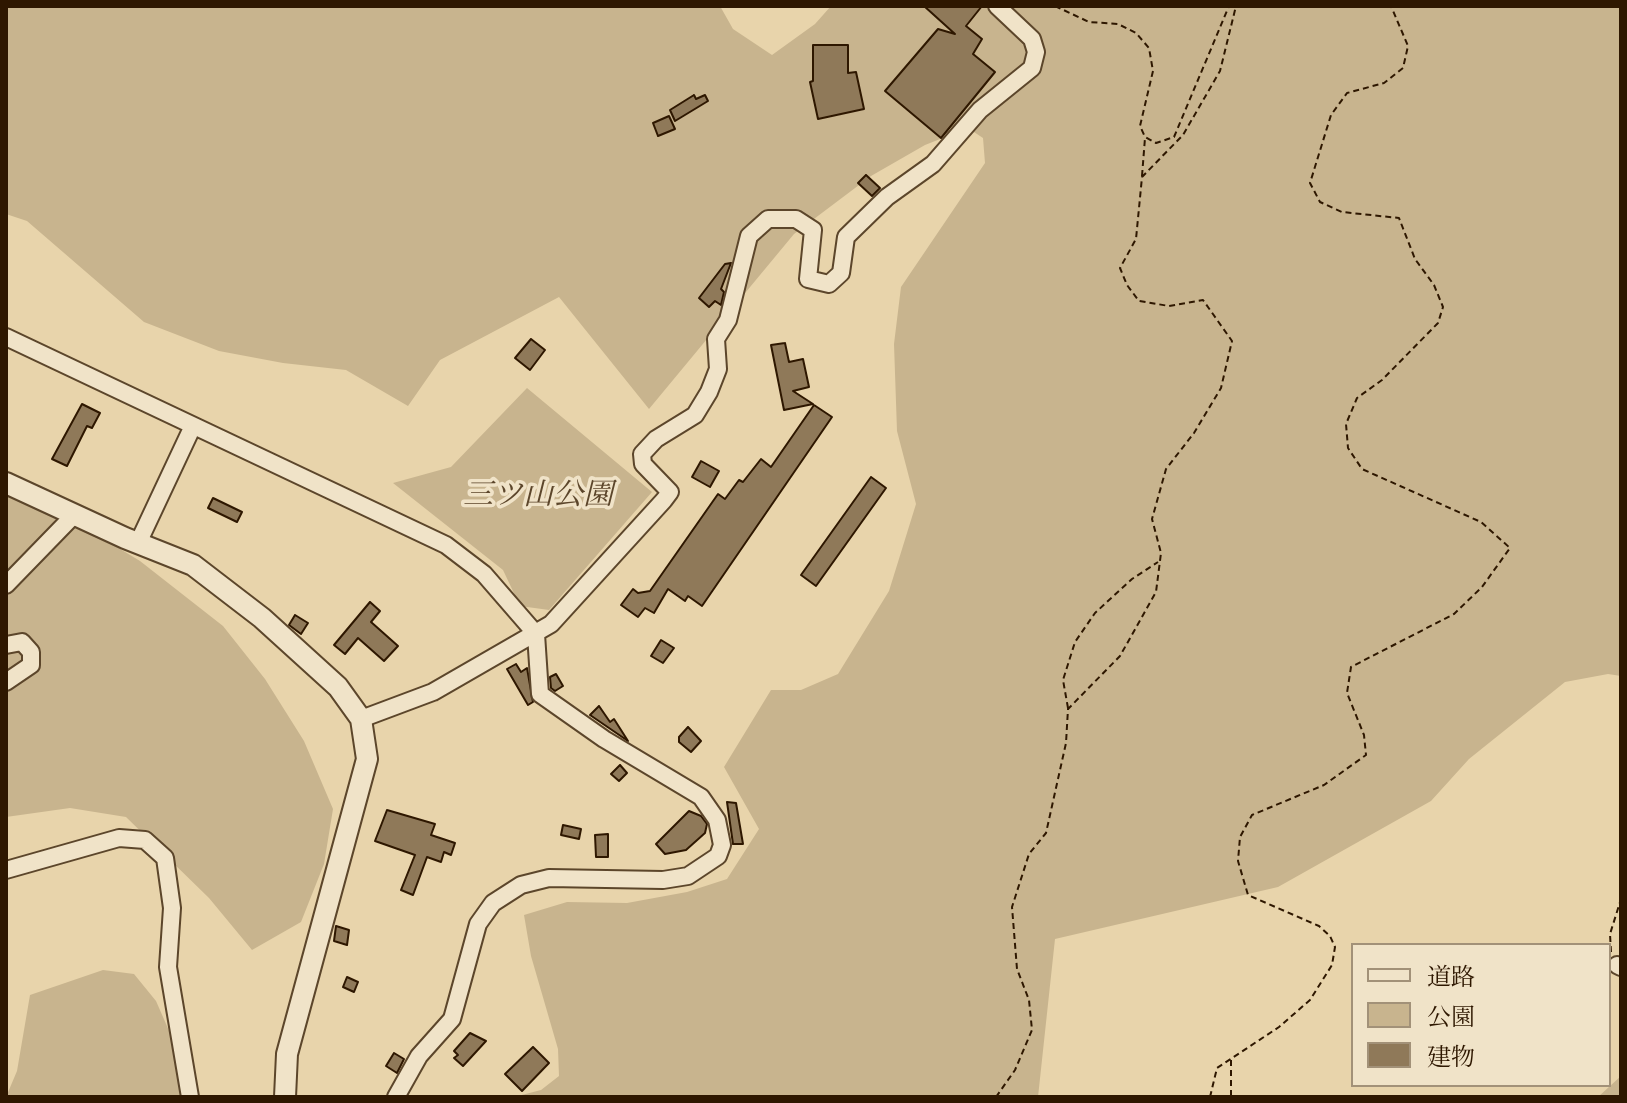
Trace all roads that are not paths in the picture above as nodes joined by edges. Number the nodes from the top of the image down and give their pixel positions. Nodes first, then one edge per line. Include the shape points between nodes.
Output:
1 (997, 6) edge
2 (6, 337) edge
3 (192, 428) junction
4 (6, 483) edge
5 (74, 515) junction
6 (139, 541) junction
7 (6, 585) edge
8 (536, 634) junction
9 (6, 645) edge
10 (6, 682) edge
11 (361, 719) junction
12 (6, 870) edge
13 (190, 1097) edge
14 (285, 1097) edge
15 (396, 1097) edge

1 - 8 street via 1032,39 1032,68 980,110 933,164 887,197 846,237 841,273 829,284 808,279 813,230 796,219 768,219 749,236 728,320 716,339 718,369 709,392 695,415 642,454 643,464 670,492 563,612
2 - 3 street
3 - 6 street
3 - 8 street via 446,545 484,574
4 - 5 street
5 - 6 street
5 - 7 street
6 - 11 street via 216,581 338,687
8 - 11 street via 433,692
8 - 15 street via 540,694 701,797 717,820 722,845 718,856 688,876 549,878 521,885 493,903 478,924 452,1019 419,1056
9 - 10 street via 22,642 31,652 31,665
11 - 14 street via 367,759 287,1054
12 - 13 street via 119,838 145,840 165,858 172,908 168,967

